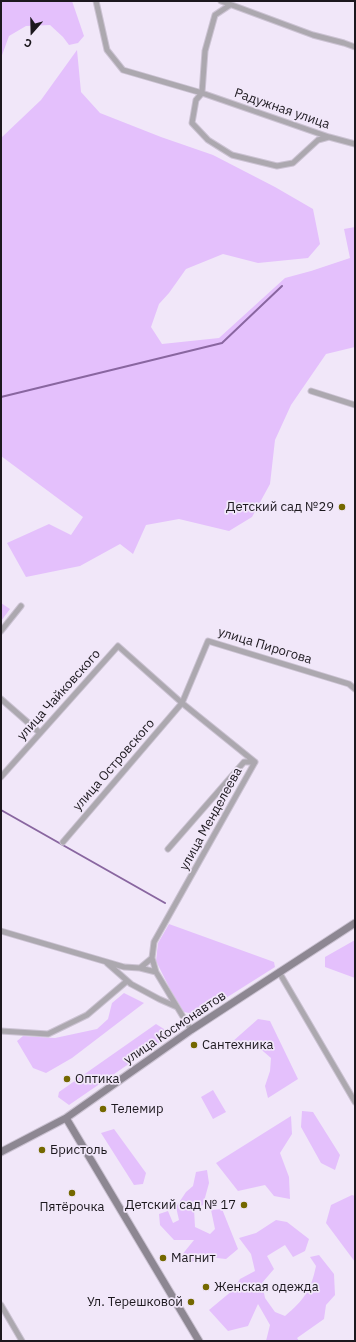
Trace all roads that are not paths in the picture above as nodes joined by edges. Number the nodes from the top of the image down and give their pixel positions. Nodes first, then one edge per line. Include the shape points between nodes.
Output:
1 (96, 1) edge
2 (221, 1) edge
3 (230, 5) junction
4 (355, 48) edge
5 (202, 93) junction
6 (329, 137) junction
7 (355, 144) edge
8 (311, 391) dead end
9 (355, 405) edge
10 (21, 606) dead end
11 (1, 631) edge
12 (355, 689) edge
13 (1, 699) edge
14 (182, 703) junction
15 (40, 733) junction
16 (255, 762) junction
17 (1, 777) edge
18 (62, 842) dead end
19 (168, 849) dead end
20 (355, 923) edge
21 (1, 931) edge
22 (152, 958) junction
23 (104, 961) junction
24 (140, 968) junction
25 (156, 972) junction
26 (279, 972) junction
27 (127, 981) junction
28 (177, 1007) junction
29 (191, 1030) junction
30 (3, 1031) edge
31 (355, 1102) edge
32 (66, 1118) junction
33 (1, 1152) edge
34 (1, 1305) edge
35 (22, 1341) edge
36 (199, 1341) edge

1 - 5 street, Радужная улица via 107,50 123,70
2 - 3 street
3 - 4 street
3 - 5 street via 215,15 205,51
5 - 6 street, Радужная улица
5 - 6 street via 196,100 192,123 208,140 232,155 277,166 293,163 318,140
6 - 7 street, Радужная улица
8 - 9 street
10 - 11 street
12 - 14 street, улица Пирогова via 349,684 208,641
13 - 15 street
14 - 15 street, улица Чайковского via 118,646
14 - 16 street
14 - 18 street, улица Островского
15 - 17 street, улица Чайковского
16 - 19 street, улица Менделеева via 244,762
16 - 22 street, улица Менделеева via 154,942
20 - 26 street, улица Космонавтов
21 - 23 street
22 - 24 street
22 - 25 street, улица Менделеева
23 - 24 street via 124,967
23 - 27 street
24 - 25 street
25 - 28 street, улица Менделеева
26 - 29 street, улица Космонавтов
26 - 31 street
27 - 28 street
27 - 30 street via 87,1014 48,1034
28 - 29 street, улица Менделеева
29 - 32 street, улица Космонавтов
32 - 33 street, улица Космонавтов
32 - 36 street
34 - 35 street

